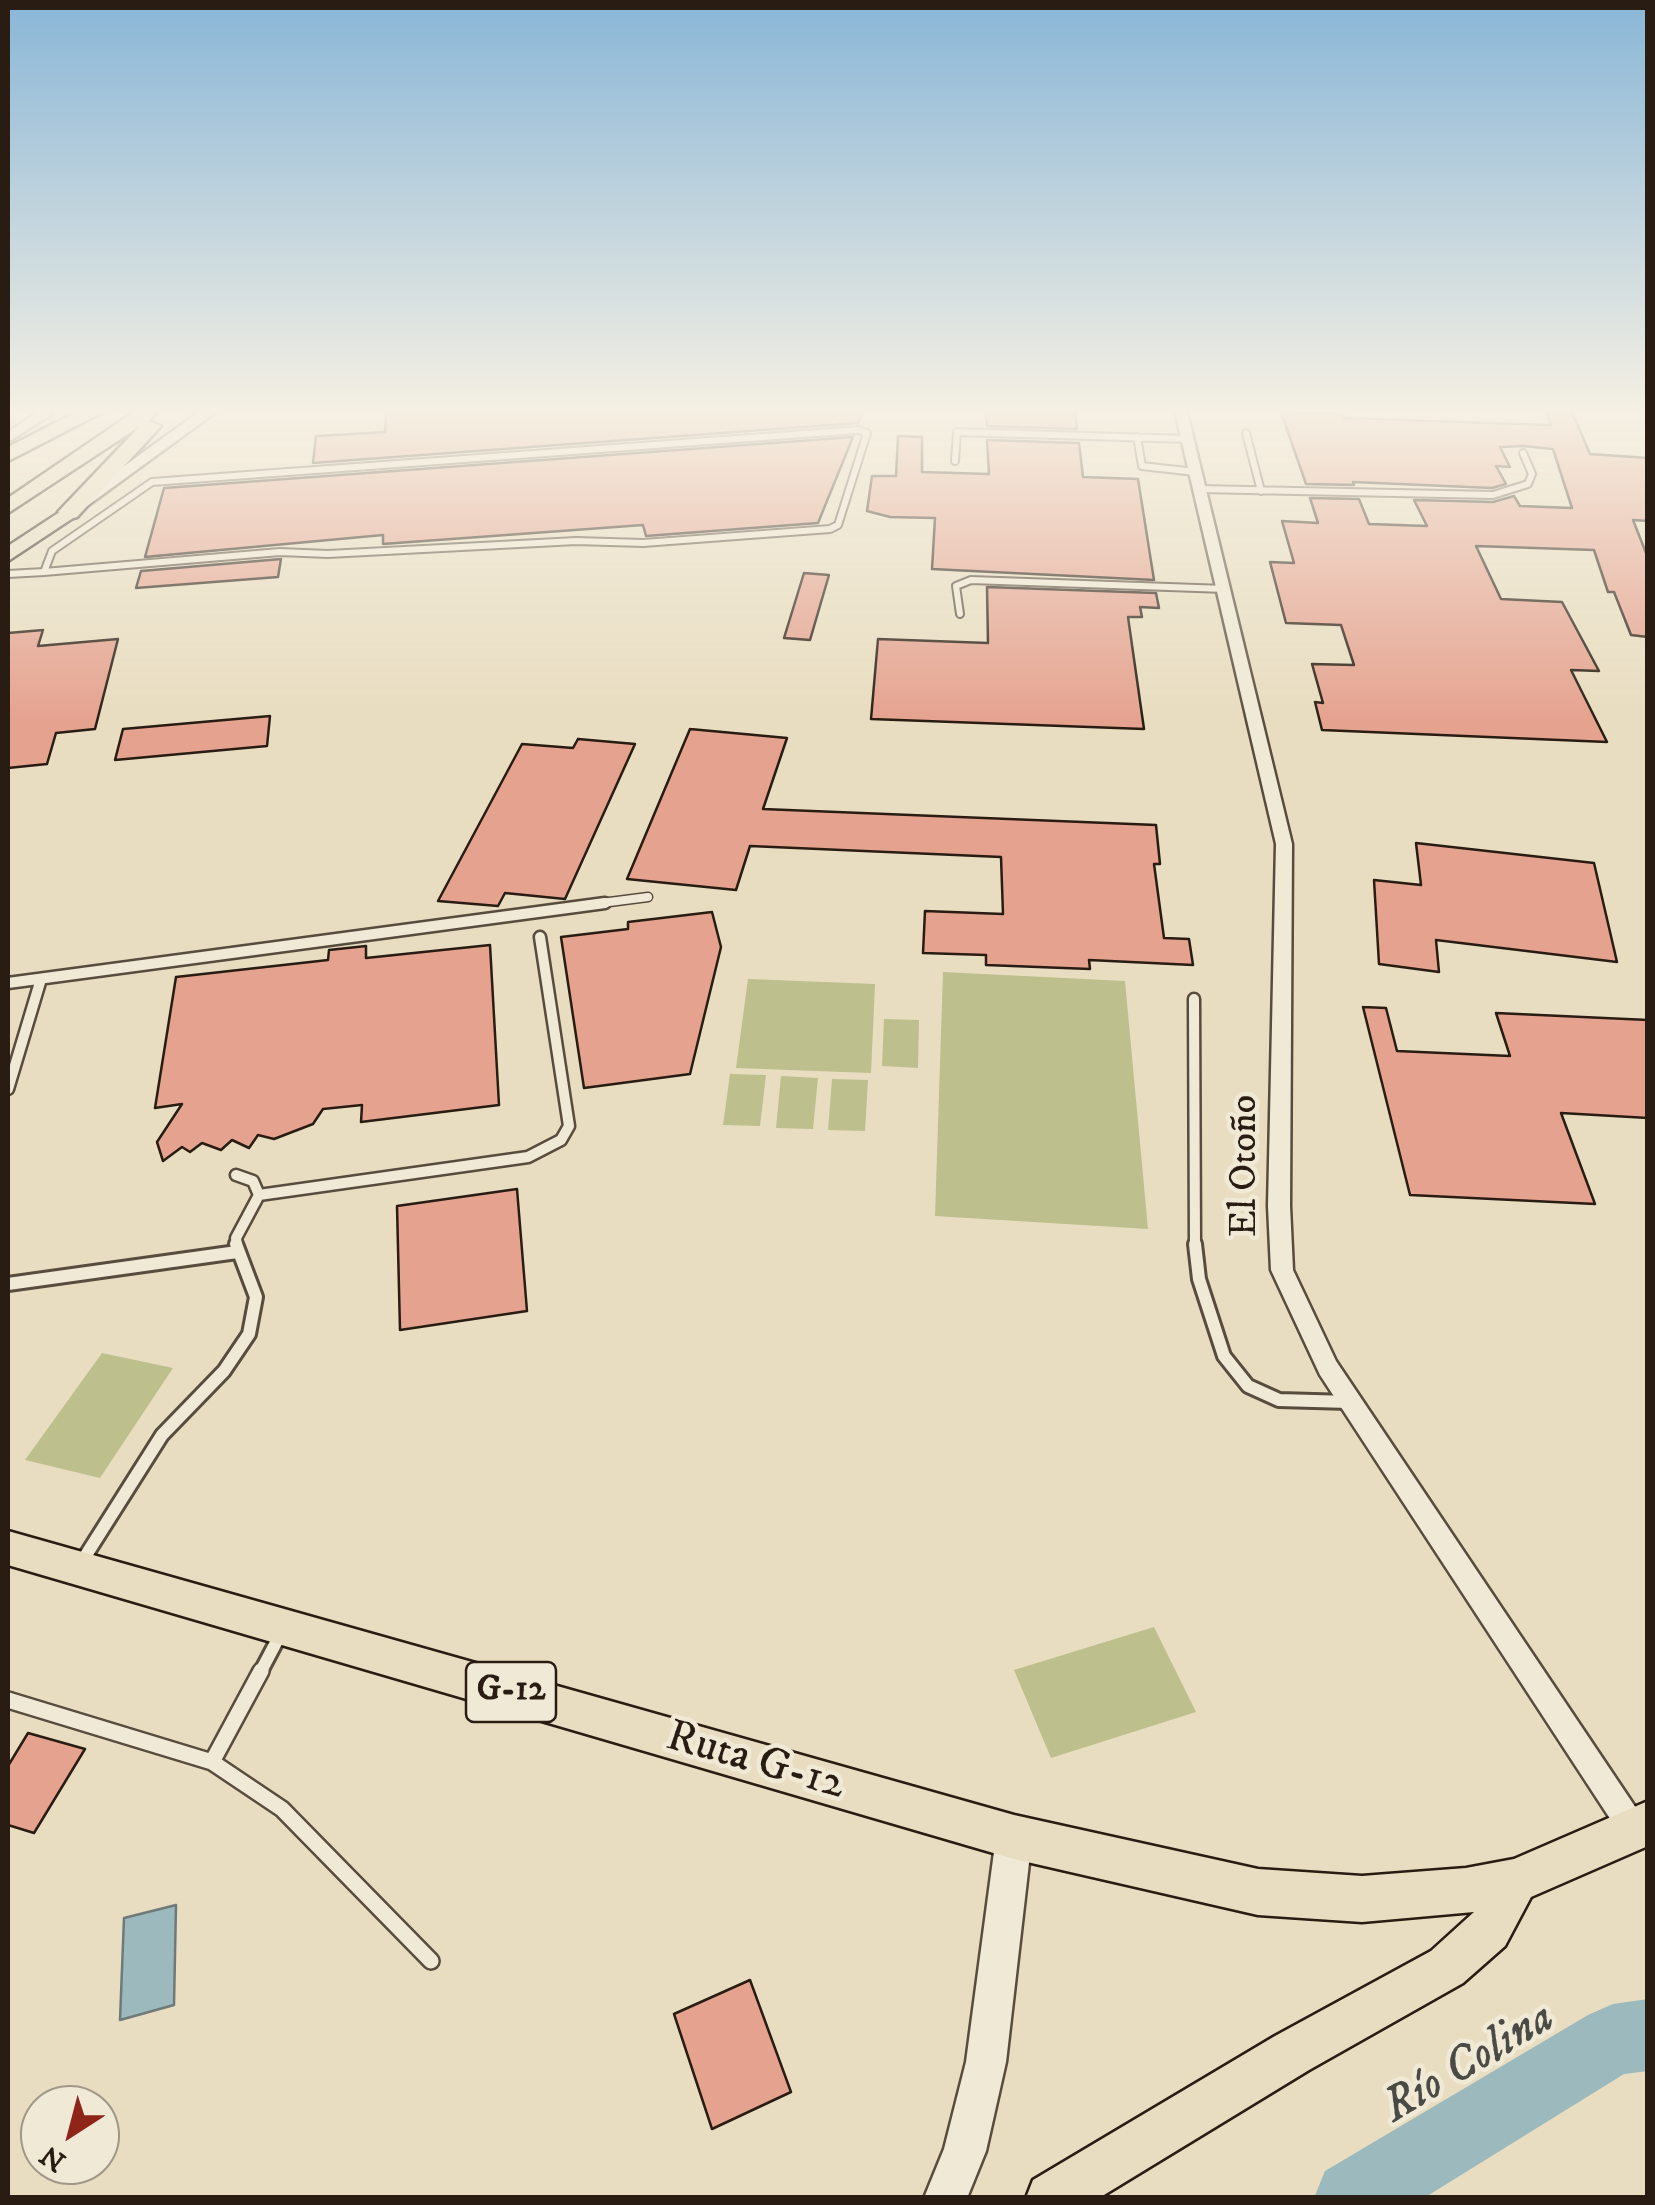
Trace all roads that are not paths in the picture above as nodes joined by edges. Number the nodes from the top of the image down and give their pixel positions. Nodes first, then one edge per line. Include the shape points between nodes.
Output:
1 (65, 515) edge
2 (104, 515) edge
3 (841, 515) edge
4 (1206, 515) edge
5 (8, 555) edge
6 (44, 572) junction
7 (8, 574) edge
8 (1225, 589) junction
9 (960, 614) dead end
10 (648, 897) dead end
11 (540, 937) dead end
12 (40, 979) junction
13 (8, 983) edge
14 (1194, 999) dead end
15 (8, 1089) edge
16 (236, 1175) dead end
17 (259, 1195) junction
18 (237, 1252) junction
19 (8, 1284) edge
20 (1350, 1402) junction
21 (8, 1548) edge
22 (78, 1568) junction
23 (284, 1627) junction
24 (8, 1700) edge
25 (212, 1762) junction
26 (1641, 1827) edge
27 (1014, 1837) junction
28 (1515, 1881) junction
29 (431, 1961) dead end
30 (945, 2198) edge
31 (1051, 2198) edge

1 - 5 main road
2 - 6 lane via 52,551
3 - 6 lane via 830,530 656,543 280,552
4 - 8 street, El Otoño
6 - 7 lane
8 - 9 lane via 971,580 956,586
8 - 20 street, El Otoño via 1284,844 1282,1270
10 - 12 lane
11 - 17 lane via 568,1126 561,1140 528,1158
12 - 13 lane
12 - 15 lane
14 - 20 lane via 1194,1253 1224,1356 1262,1394
16 - 17 lane via 253,1182
17 - 18 lane via 236,1238
18 - 19 lane
18 - 22 lane via 256,1298 249,1334 224,1371 162,1435
20 - 26 street, El Otoño
21 - 22 main road, Ruta G-12 / G-12
22 - 23 main road, Ruta G-12 / G-12
23 - 25 lane
23 - 27 main road, Ruta G-12 / G-12
24 - 25 lane
25 - 29 lane via 282,1809
26 - 28 main road, G-12
27 - 28 main road, Ruta G-12 / G-12 via 1208,1883 1308,1898 1414,1897
27 - 30 street via 986,2062 966,2151
28 - 31 main road via 1489,1930 1448,1967

